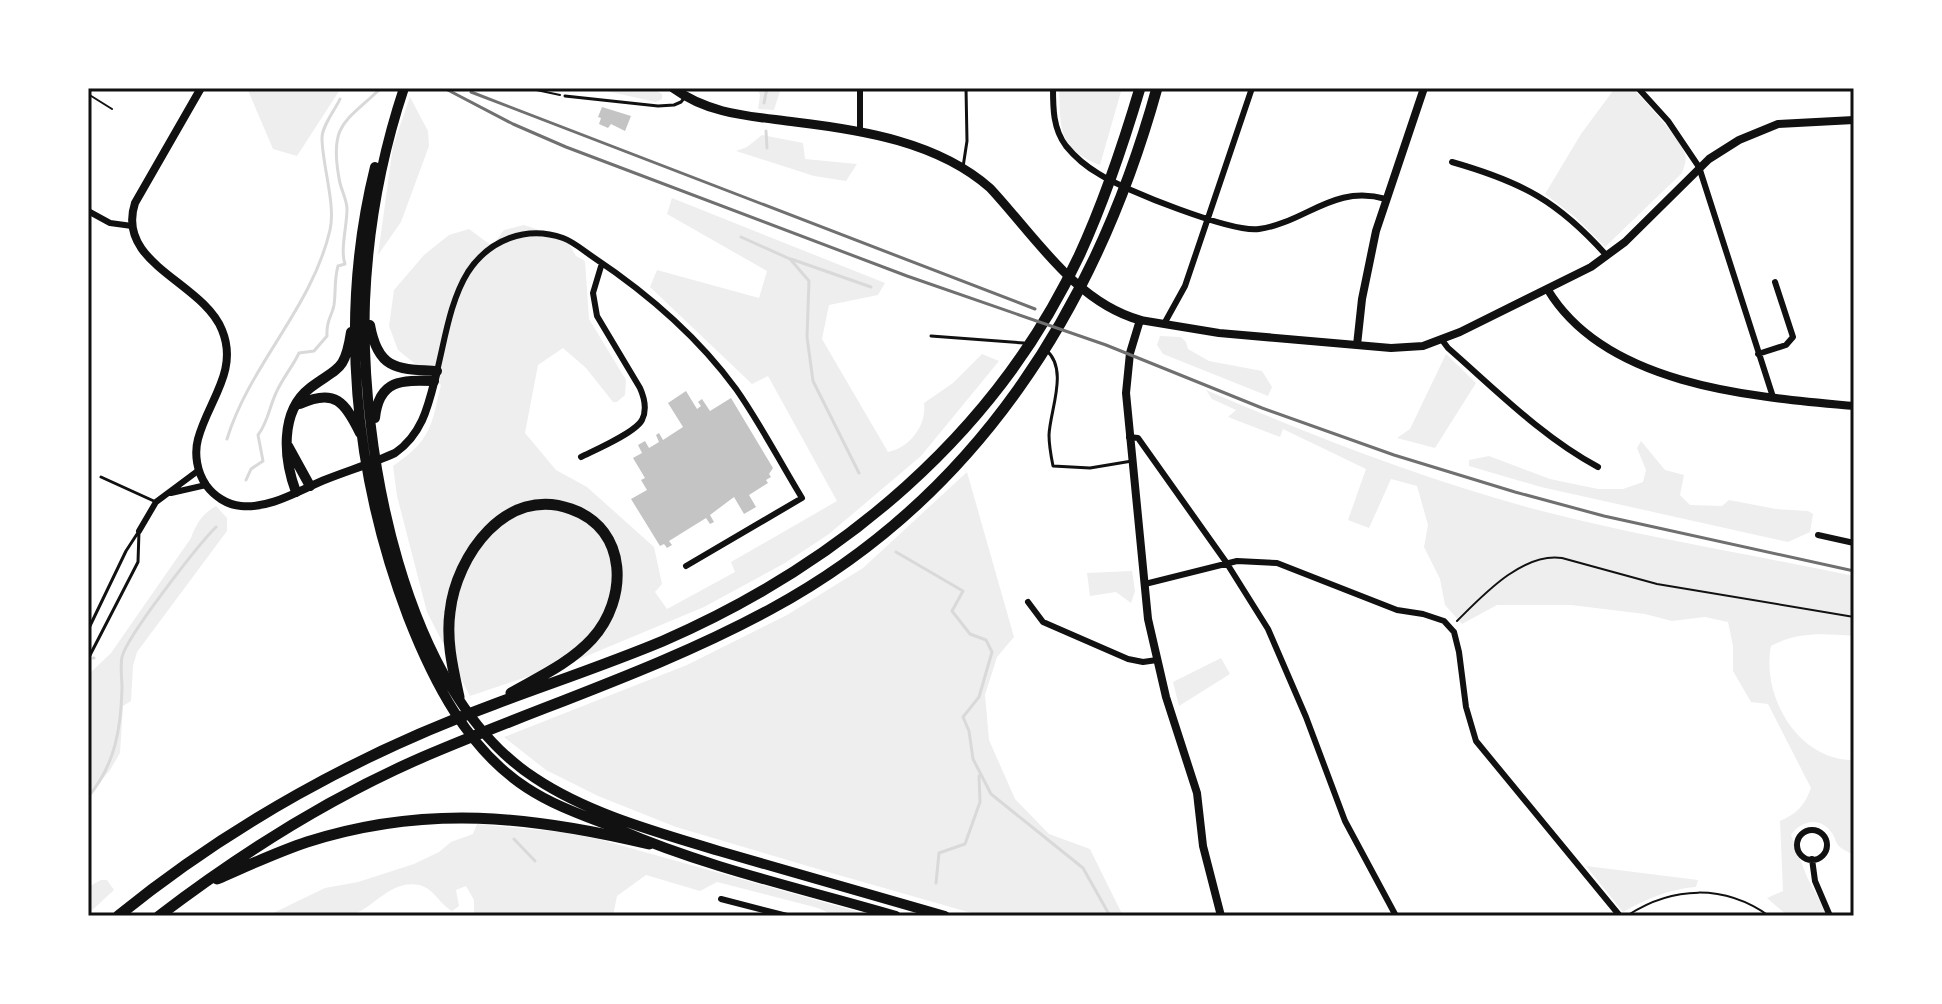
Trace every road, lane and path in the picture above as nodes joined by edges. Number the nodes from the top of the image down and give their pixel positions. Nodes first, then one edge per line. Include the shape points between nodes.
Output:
1 (201, 88) edge
2 (398, 88) edge
3 (404, 88) edge
4 (527, 88) edge
5 (673, 88) edge
6 (860, 88) edge
7 (966, 88) edge
8 (1053, 88) edge
9 (1140, 88) edge
10 (1157, 88) edge
11 (1252, 88) edge
12 (1424, 88) edge
13 (1638, 88) edge
14 (88, 94) edge
15 (565, 96) joint
16 (685, 97) junction
17 (112, 109) dead end
18 (1854, 120) edge
19 (860, 133) junction
20 (1452, 162) dead end
21 (963, 167) junction
22 (1699, 167) junction
23 (1386, 199) junction
24 (88, 211) edge
25 (1208, 218) junction
26 (132, 226) junction
27 (1607, 256) junction
28 (602, 263) junction
29 (1775, 282) dead end
30 (1548, 290) junction
31 (360, 302) junction
32 (1140, 320) junction
33 (1164, 324) junction
34 (931, 336) dead end
35 (1442, 340) junction
36 (1033, 345) dead end
37 (1357, 345) junction
38 (1041, 348) dead end
39 (1758, 354) junction
40 (436, 376) junction
41 (1773, 397) junction
42 (298, 404) junction
43 (1854, 406) edge
44 (368, 437) junction
45 (1129, 437) junction
46 (287, 444) junction
47 (581, 457) dead end
48 (1132, 461) junction
49 (1598, 467) dead end
50 (199, 470) junction
51 (101, 477) dead end
52 (206, 485) junction
53 (376, 485) junction
54 (310, 486) junction
55 (296, 492) junction
56 (168, 493) junction
57 (156, 502) junction
58 (139, 531) junction
59 (1818, 535) dead end
60 (1854, 543) edge
61 (1227, 563) junction
62 (686, 566) dead end
63 (1145, 584) junction
64 (1028, 602) dead end
65 (1854, 617) edge
66 (1447, 624) junction
67 (88, 630) edge
68 (88, 659) edge
69 (1157, 660) junction
70 (459, 697) junction
71 (490, 706) junction
72 (649, 844) junction
73 (1812, 859) junction
74 (198, 887) junction
75 (721, 899) dead end
76 (118, 916) edge
77 (159, 916) edge
78 (787, 916) edge
79 (896, 916) edge
80 (945, 916) edge
81 (1221, 916) edge
82 (1396, 916) edge
83 (1620, 916) edge
84 (1627, 916) edge
85 (1769, 916) edge
86 (1830, 916) edge

1 - 26 street via 135,203
2 - 31 highway via 363,218
3 - 31 highway via 377,189
4 - 15 path
5 - 16 main road
6 - 19 street
7 - 21 lane
8 - 25 street via 1059,136 1088,167
9 - 71 highway via 1078,258 1049,312 1021,357 918,477 815,559 740,603 665,640
10 - 74 highway via 1124,193 1091,270 1038,363 955,466 907,512 774,608 690,649 390,772 264,840
11 - 25 street
12 - 23 street
13 - 22 street
14 - 17 path
15 - 16 lane via 658,106 674,105
16 - 19 main road via 721,112
18 - 22 street via 1770,126
19 - 21 main road via 918,147
20 - 27 street via 1530,190 1572,219
21 - 32 main road via 990,188 1079,286
22 - 27 street
22 - 39 street
23 - 25 street via 1349,196 1256,229
23 - 37 street via 1368,261
24 - 26 street via 110,223
25 - 33 street via 1179,300
26 - 50 street via 142,250 207,305 225,337 226,372 198,438
27 - 30 street
28 - 40 street via 566,239 536,232 492,246 463,281
28 - 47 street via 593,293 597,316 640,388 643,414 634,428
28 - 62 street via 700,346 736,389 802,498
29 - 39 street via 1793,337 1786,345
30 - 35 street
30 - 41 street via 1582,328 1646,368 1700,385
31 - 40 highway via 383,360
31 - 42 highway via 343,364 307,390
31 - 44 highway via 358,391
32 - 33 street
32 - 45 street via 1128,365
33 - 37 street
34 - 36 lane
35 - 37 street via 1414,347
35 - 49 street via 1538,426
38 - 48 lane via 1054,357 1057,369 1049,436 1053,466 1090,468
39 - 41 street
40 - 44 highway via 385,390
40 - 54 street via 422,422 403,447
41 - 43 street
42 - 44 highway via 319,396 339,401
42 - 46 highway
44 - 53 highway
45 - 48 street
45 - 61 street via 1138,438
46 - 54 highway
46 - 55 highway
48 - 63 street
50 - 52 street
50 - 56 street
51 - 57 lane
52 - 55 street via 226,502 242,506
52 - 56 street
53 - 70 highway via 432,650
53 - 72 highway via 392,574 430,668 464,727 515,779 569,810
54 - 55 street
56 - 57 street
57 - 58 street
58 - 67 lane
58 - 68 lane via 138,562
59 - 60 street
61 - 63 street
61 - 66 street via 1286,565 1397,610
61 - 82 street via 1268,629 1345,821
63 - 69 street
64 - 69 street via 1043,622 1128,659
65 - 66 path via 1657,584 1548,557 1525,565
66 - 83 street via 1459,652 1476,741
69 - 81 street via 1197,793 1203,846
70 - 71 highway via 449,616 466,559 510,514 542,505 571,509 598,527 615,553 618,578 611,610 582,649
70 - 80 highway via 500,750 534,778 569,797 673,837
71 - 76 highway via 352,766 272,809
72 - 74 highway via 516,819 413,819 303,843
72 - 79 highway
73 - 73 street via 1823,855 1827,843 1814,830 1801,835 1798,843 1803,856
73 - 86 street
74 - 77 highway
75 - 78 street
84 - 85 path via 1688,891 1714,894

